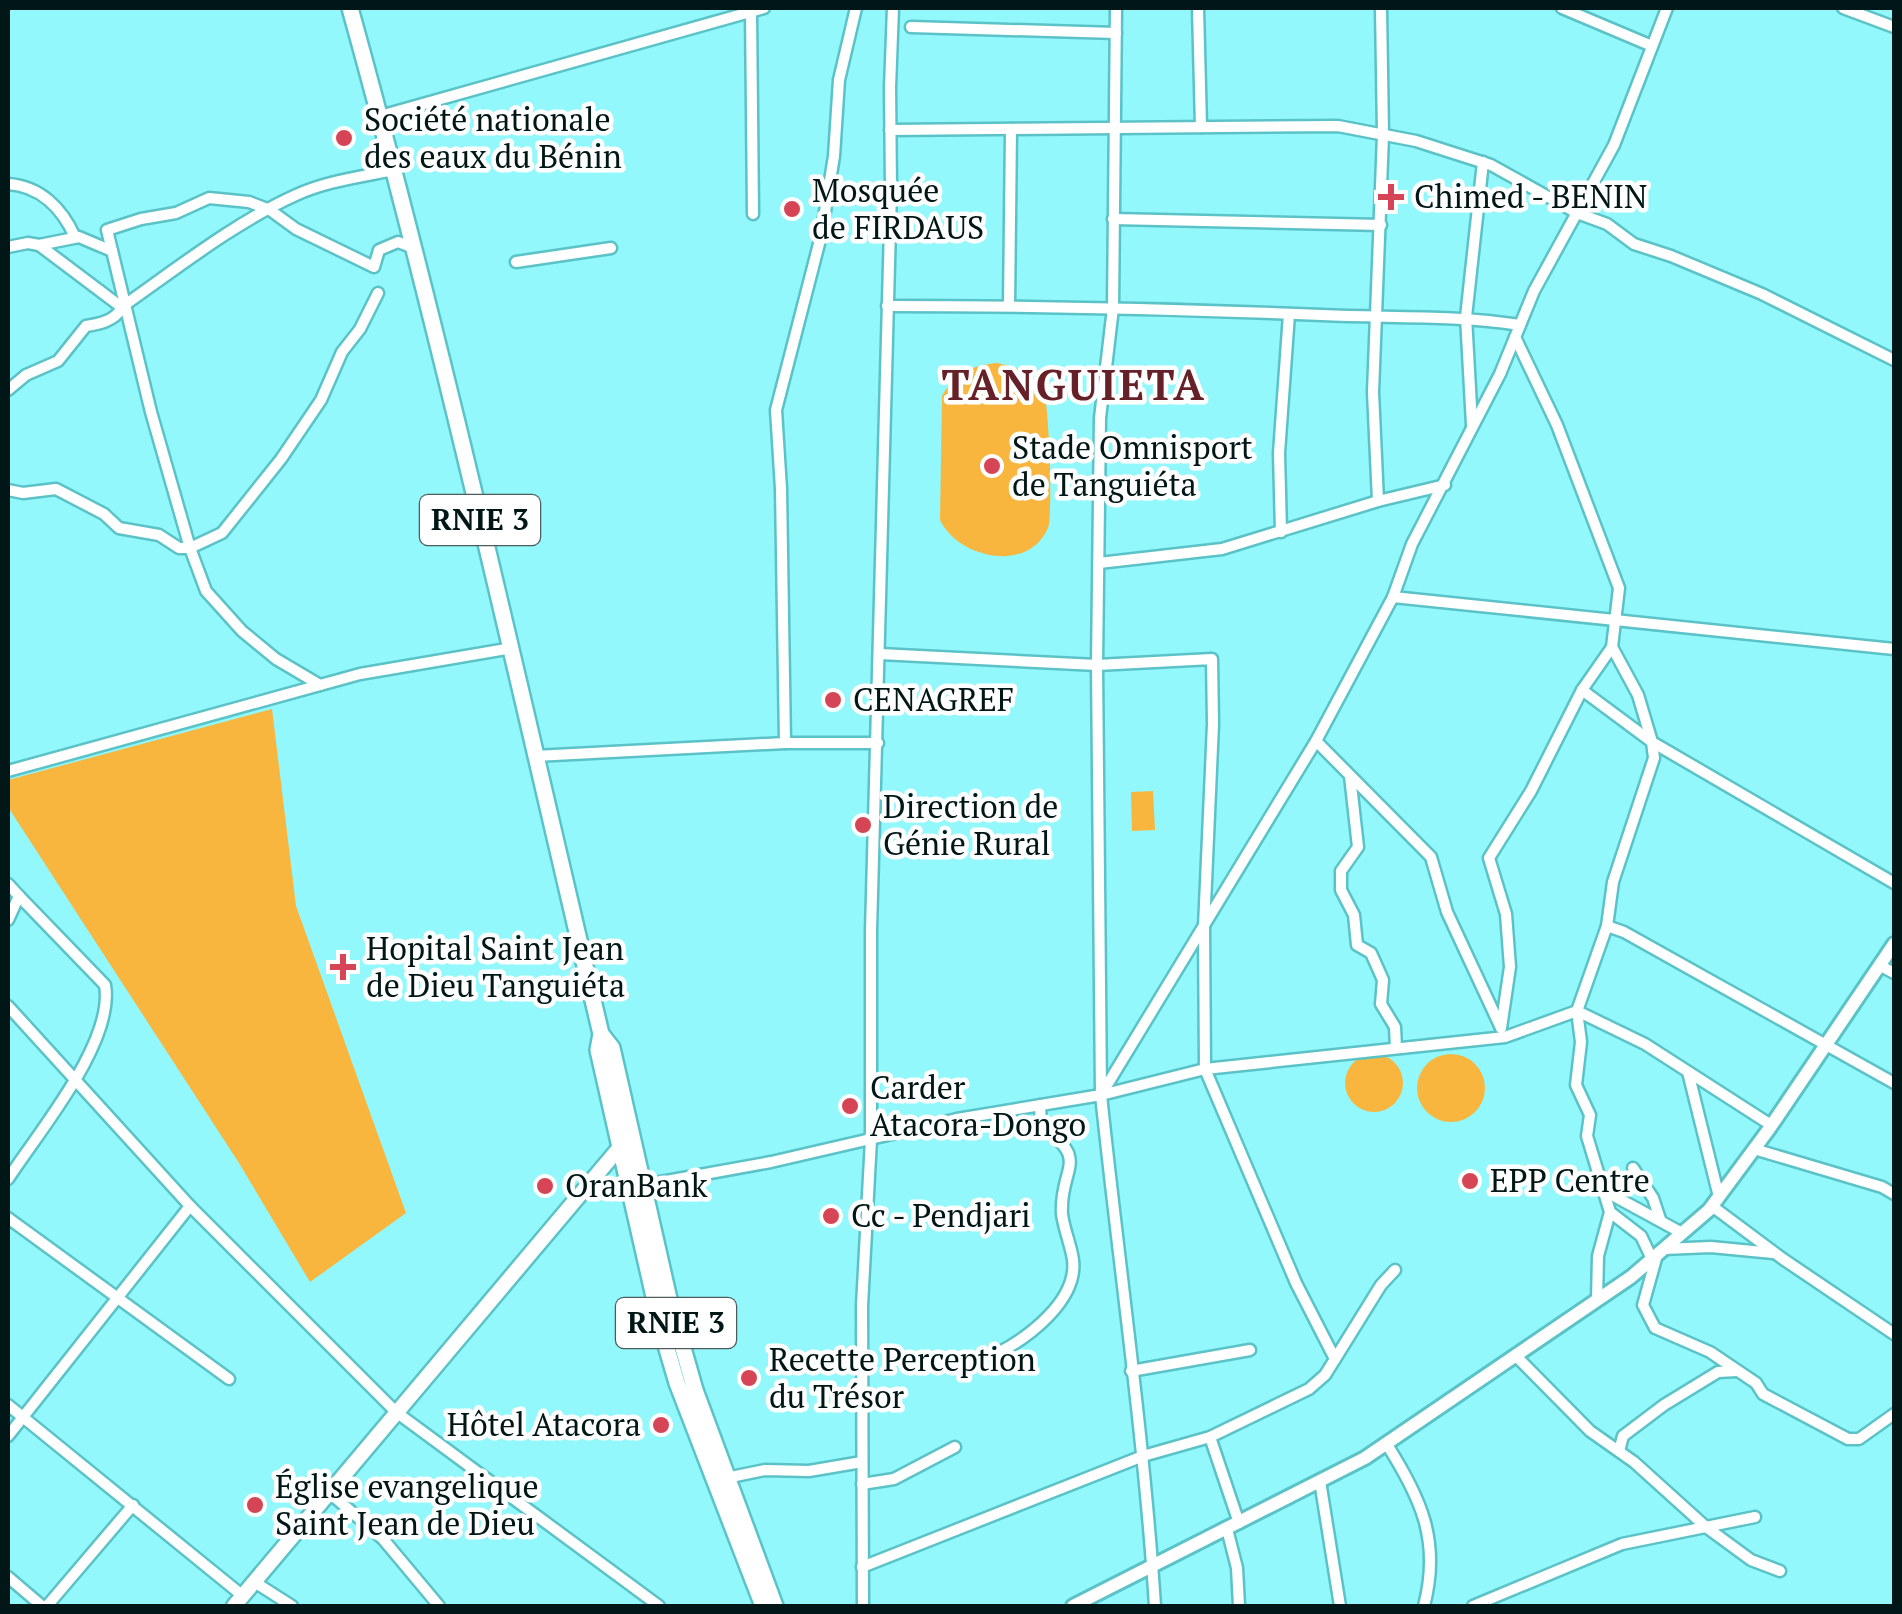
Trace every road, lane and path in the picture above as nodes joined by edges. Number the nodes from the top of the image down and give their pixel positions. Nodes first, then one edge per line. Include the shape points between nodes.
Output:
1 (350, 8) edge
2 (764, 8) edge
3 (856, 8) edge
4 (893, 8) edge
5 (1116, 8) edge
6 (1198, 8) edge
7 (1381, 8) edge
8 (1562, 8) edge
9 (1668, 8) edge
10 (1842, 8) edge
11 (751, 11) junction
12 (912, 27) dead end
13 (1894, 27) edge
14 (1116, 33) junction
15 (1652, 46) junction
16 (380, 116) junction
17 (1113, 127) junction
18 (1201, 127) junction
19 (1011, 129) junction
20 (890, 130) junction
21 (1384, 135) junction
22 (1483, 162) junction
23 (393, 170) junction
24 (8, 184) edge
25 (270, 210) junction
26 (1577, 213) junction
27 (752, 214) dead end
28 (1113, 219) junction
29 (1381, 225) junction
30 (74, 237) junction
31 (39, 245) junction
32 (8, 247) edge
33 (414, 248) junction
34 (611, 248) dead end
35 (112, 251) junction
36 (516, 262) dead end
37 (378, 293) dead end
38 (887, 306) junction
39 (1009, 306) junction
40 (125, 308) junction
41 (1113, 308) junction
42 (1289, 314) junction
43 (1378, 317) junction
44 (1466, 317) junction
45 (1520, 325) junction
46 (1515, 337) junction
47 (1894, 360) edge
48 (8, 390) edge
49 (1472, 431) junction
50 (1445, 485) junction
51 (8, 490) edge
52 (1378, 500) junction
53 (1281, 532) junction
54 (190, 548) junction
55 (1099, 563) junction
56 (1393, 597) junction
57 (1617, 620) junction
58 (1612, 647) junction
59 (512, 648) junction
60 (1894, 649) edge
61 (880, 654) junction
62 (1097, 664) junction
63 (320, 685) junction
64 (1582, 690) junction
65 (1316, 741) junction
66 (1652, 742) junction
67 (878, 743) junction
68 (785, 744) junction
69 (536, 756) junction
70 (8, 771) edge
71 (1350, 775) junction
72 (1894, 883) edge
73 (8, 884) edge
74 (19, 896) junction
75 (8, 920) edge
76 (1204, 926) junction
77 (1607, 926) junction
78 (1894, 944) edge
79 (1881, 966) junction
80 (1894, 973) edge
81 (8, 1006) edge
82 (1577, 1011) junction
83 (1503, 1032) junction
84 (1825, 1045) junction
85 (1396, 1048) junction
86 (1205, 1069) junction
87 (1688, 1072) junction
88 (74, 1078) junction
89 (1894, 1083) edge
90 (1102, 1095) junction
91 (1040, 1105) junction
92 (1772, 1125) junction
93 (870, 1139) junction
94 (628, 1146) junction
95 (1754, 1148) junction
96 (1633, 1168) dead end
97 (8, 1179) edge
98 (644, 1185) junction
99 (1602, 1189) junction
100 (1894, 1194) edge
101 (1715, 1202) junction
102 (190, 1206) junction
103 (1610, 1212) junction
104 (8, 1218) edge
105 (1660, 1220) junction
106 (1682, 1233) junction
107 (1775, 1253) junction
108 (1658, 1254) junction
109 (1395, 1270) dead end
110 (117, 1298) junction
111 (1597, 1300) junction
112 (1894, 1334) edge
113 (1250, 1350) dead end
114 (998, 1353) dead end
115 (1516, 1356) junction
116 (1335, 1359) junction
117 (1132, 1371) junction
118 (1740, 1372) junction
119 (229, 1379) dead end
120 (688, 1393) junction
121 (8, 1406) edge
122 (396, 1412) junction
123 (1894, 1414) edge
124 (22, 1418) junction
125 (8, 1436) edge
126 (1210, 1437) junction
127 (1386, 1444) junction
128 (955, 1447) dead end
129 (1619, 1450) junction
130 (1143, 1456) junction
131 (862, 1462) junction
132 (726, 1478) junction
133 (1320, 1480) junction
134 (862, 1484) junction
135 (330, 1494) junction
136 (133, 1505) junction
137 (1755, 1517) dead end
138 (1233, 1526) junction
139 (1706, 1527) junction
140 (1152, 1566) junction
141 (862, 1568) junction
142 (1780, 1572) dead end
143 (8, 1578) edge
144 (256, 1583) junction
145 (239, 1601) edge
146 (45, 1606) edge
147 (292, 1606) edge
148 (440, 1606) edge
149 (658, 1606) edge
150 (762, 1606) edge
151 (775, 1606) edge
152 (863, 1606) edge
153 (1073, 1606) edge
154 (1155, 1606) edge
155 (1239, 1606) edge
156 (1340, 1606) edge
157 (1424, 1606) edge
158 (1472, 1606) edge

1 - 16 highway, RNIE 3
2 - 11 street
3 - 68 street via 839,80 821,236 776,410
4 - 20 street
5 - 14 street
6 - 18 street
7 - 21 street
8 - 15 street
9 - 15 street
10 - 13 street
11 - 16 street
11 - 27 street
12 - 14 street
14 - 17 street
15 - 26 street via 1614,145
16 - 23 highway, RNIE 3
17 - 18 street
17 - 19 street
17 - 28 street
18 - 21 street via 1338,126
19 - 20 street
19 - 39 street
20 - 38 street
21 - 22 street
21 - 29 street
22 - 26 street
22 - 44 street
23 - 25 street via 331,183
23 - 33 highway, RNIE 3
24 - 30 street via 24,185 56,204
25 - 33 street via 374,267 379,250 398,242
25 - 35 street via 209,198 106,230
25 - 40 street
26 - 45 street
26 - 47 street
28 - 29 street
28 - 41 street
29 - 43 street
30 - 31 street
30 - 35 street
31 - 32 street
31 - 40 street
33 - 59 highway, RNIE 3
34 - 36 street
35 - 40 street
37 - 54 street via 282,459 222,533
38 - 39 street
38 - 61 street
39 - 41 street
40 - 48 street via 86,326 58,361
40 - 54 street
41 - 42 street
41 - 55 street via 1100,418
42 - 43 street
42 - 53 street
43 - 44 street
43 - 52 street
44 - 45 street
44 - 49 street
45 - 46 street
46 - 49 street
46 - 57 street via 1620,588
49 - 50 street
50 - 52 street
50 - 56 street via 1412,544
51 - 54 street via 56,489 119,528
52 - 53 street
53 - 55 street via 1222,549
54 - 63 street via 206,590 242,631
55 - 62 street
56 - 57 street
56 - 65 street
57 - 58 street
57 - 60 street
58 - 64 street
58 - 66 street via 1638,695
59 - 63 street
59 - 69 highway, RNIE 3
61 - 62 street
61 - 67 street
62 - 76 street via 1212,659
62 - 90 street
63 - 70 street
64 - 66 street
64 - 83 street via 1489,858 1506,914 1510,967
65 - 71 street
65 - 76 street
66 - 72 street
66 - 77 street via 1654,758 1613,882
67 - 68 street
67 - 93 street
68 - 69 street
69 - 94 highway, RNIE 3 via 601,1034 612,1048
71 - 83 street via 1431,857 1446,912
71 - 85 street via 1358,847 1342,871 1341,890 1354,915 1357,944 1370,952 1383,980 1381,1004 1395,1027
73 - 74 street
74 - 75 street
74 - 88 street via 105,985 104,1023
76 - 86 street
76 - 90 street
77 - 82 street
77 - 84 street
78 - 79 street
79 - 80 street
79 - 84 street
81 - 88 street
82 - 83 street
82 - 87 street
82 - 99 street via 1576,1085 1590,1114 1587,1136
83 - 85 street
84 - 89 street
84 - 92 street
85 - 86 street
86 - 90 street
86 - 116 street
87 - 92 street
87 - 101 street
88 - 97 street
88 - 102 street
90 - 91 street
90 - 117 street
91 - 93 street
91 - 114 street via 1041,1127 1064,1142 1071,1157 1062,1214 1074,1265 1050,1314
92 - 95 street
93 - 98 street
93 - 131 street
94 - 98 highway, RNIE 3
94 - 120 highway, RNIE 3 via 662,1332
94 - 122 main road
95 - 100 street
95 - 101 street
96 - 105 street
98 - 120 highway, RNIE 3
99 - 103 street
99 - 105 street
101 - 106 street
101 - 107 street
102 - 110 street
102 - 122 street
103 - 108 street
103 - 111 street via 1598,1256
104 - 110 street
105 - 106 street
106 - 108 street
107 - 108 street via 1711,1246
107 - 112 street
108 - 111 street
108 - 118 street via 1643,1305 1655,1328
109 - 116 street
110 - 119 street
110 - 124 street
111 - 115 street
113 - 117 street
115 - 127 street
115 - 129 street
116 - 126 street via 1309,1389
117 - 130 street
118 - 123 street via 1763,1394 1848,1439 1859,1439
118 - 129 street via 1718,1372 1664,1405 1623,1436
120 - 132 highway, RNIE 3
120 - 150 highway, RNIE 3
121 - 124 street
122 - 135 main road
122 - 149 street
124 - 125 street
124 - 136 street
126 - 130 street
126 - 138 street
127 - 133 street
127 - 157 street via 1428,1527 1432,1565
128 - 134 street via 894,1479
129 - 139 street
130 - 140 street
130 - 141 street
131 - 132 street
131 - 134 street
132 - 151 highway, RNIE 3
133 - 138 street
133 - 156 street
134 - 141 street
135 - 144 main road
135 - 148 street via 383,1539
136 - 145 street
136 - 146 street
137 - 139 street
138 - 140 street
138 - 155 street
139 - 142 street
139 - 158 street via 1622,1544
140 - 153 street
140 - 154 street
141 - 152 street
143 - 146 street
144 - 145 main road
144 - 147 street

